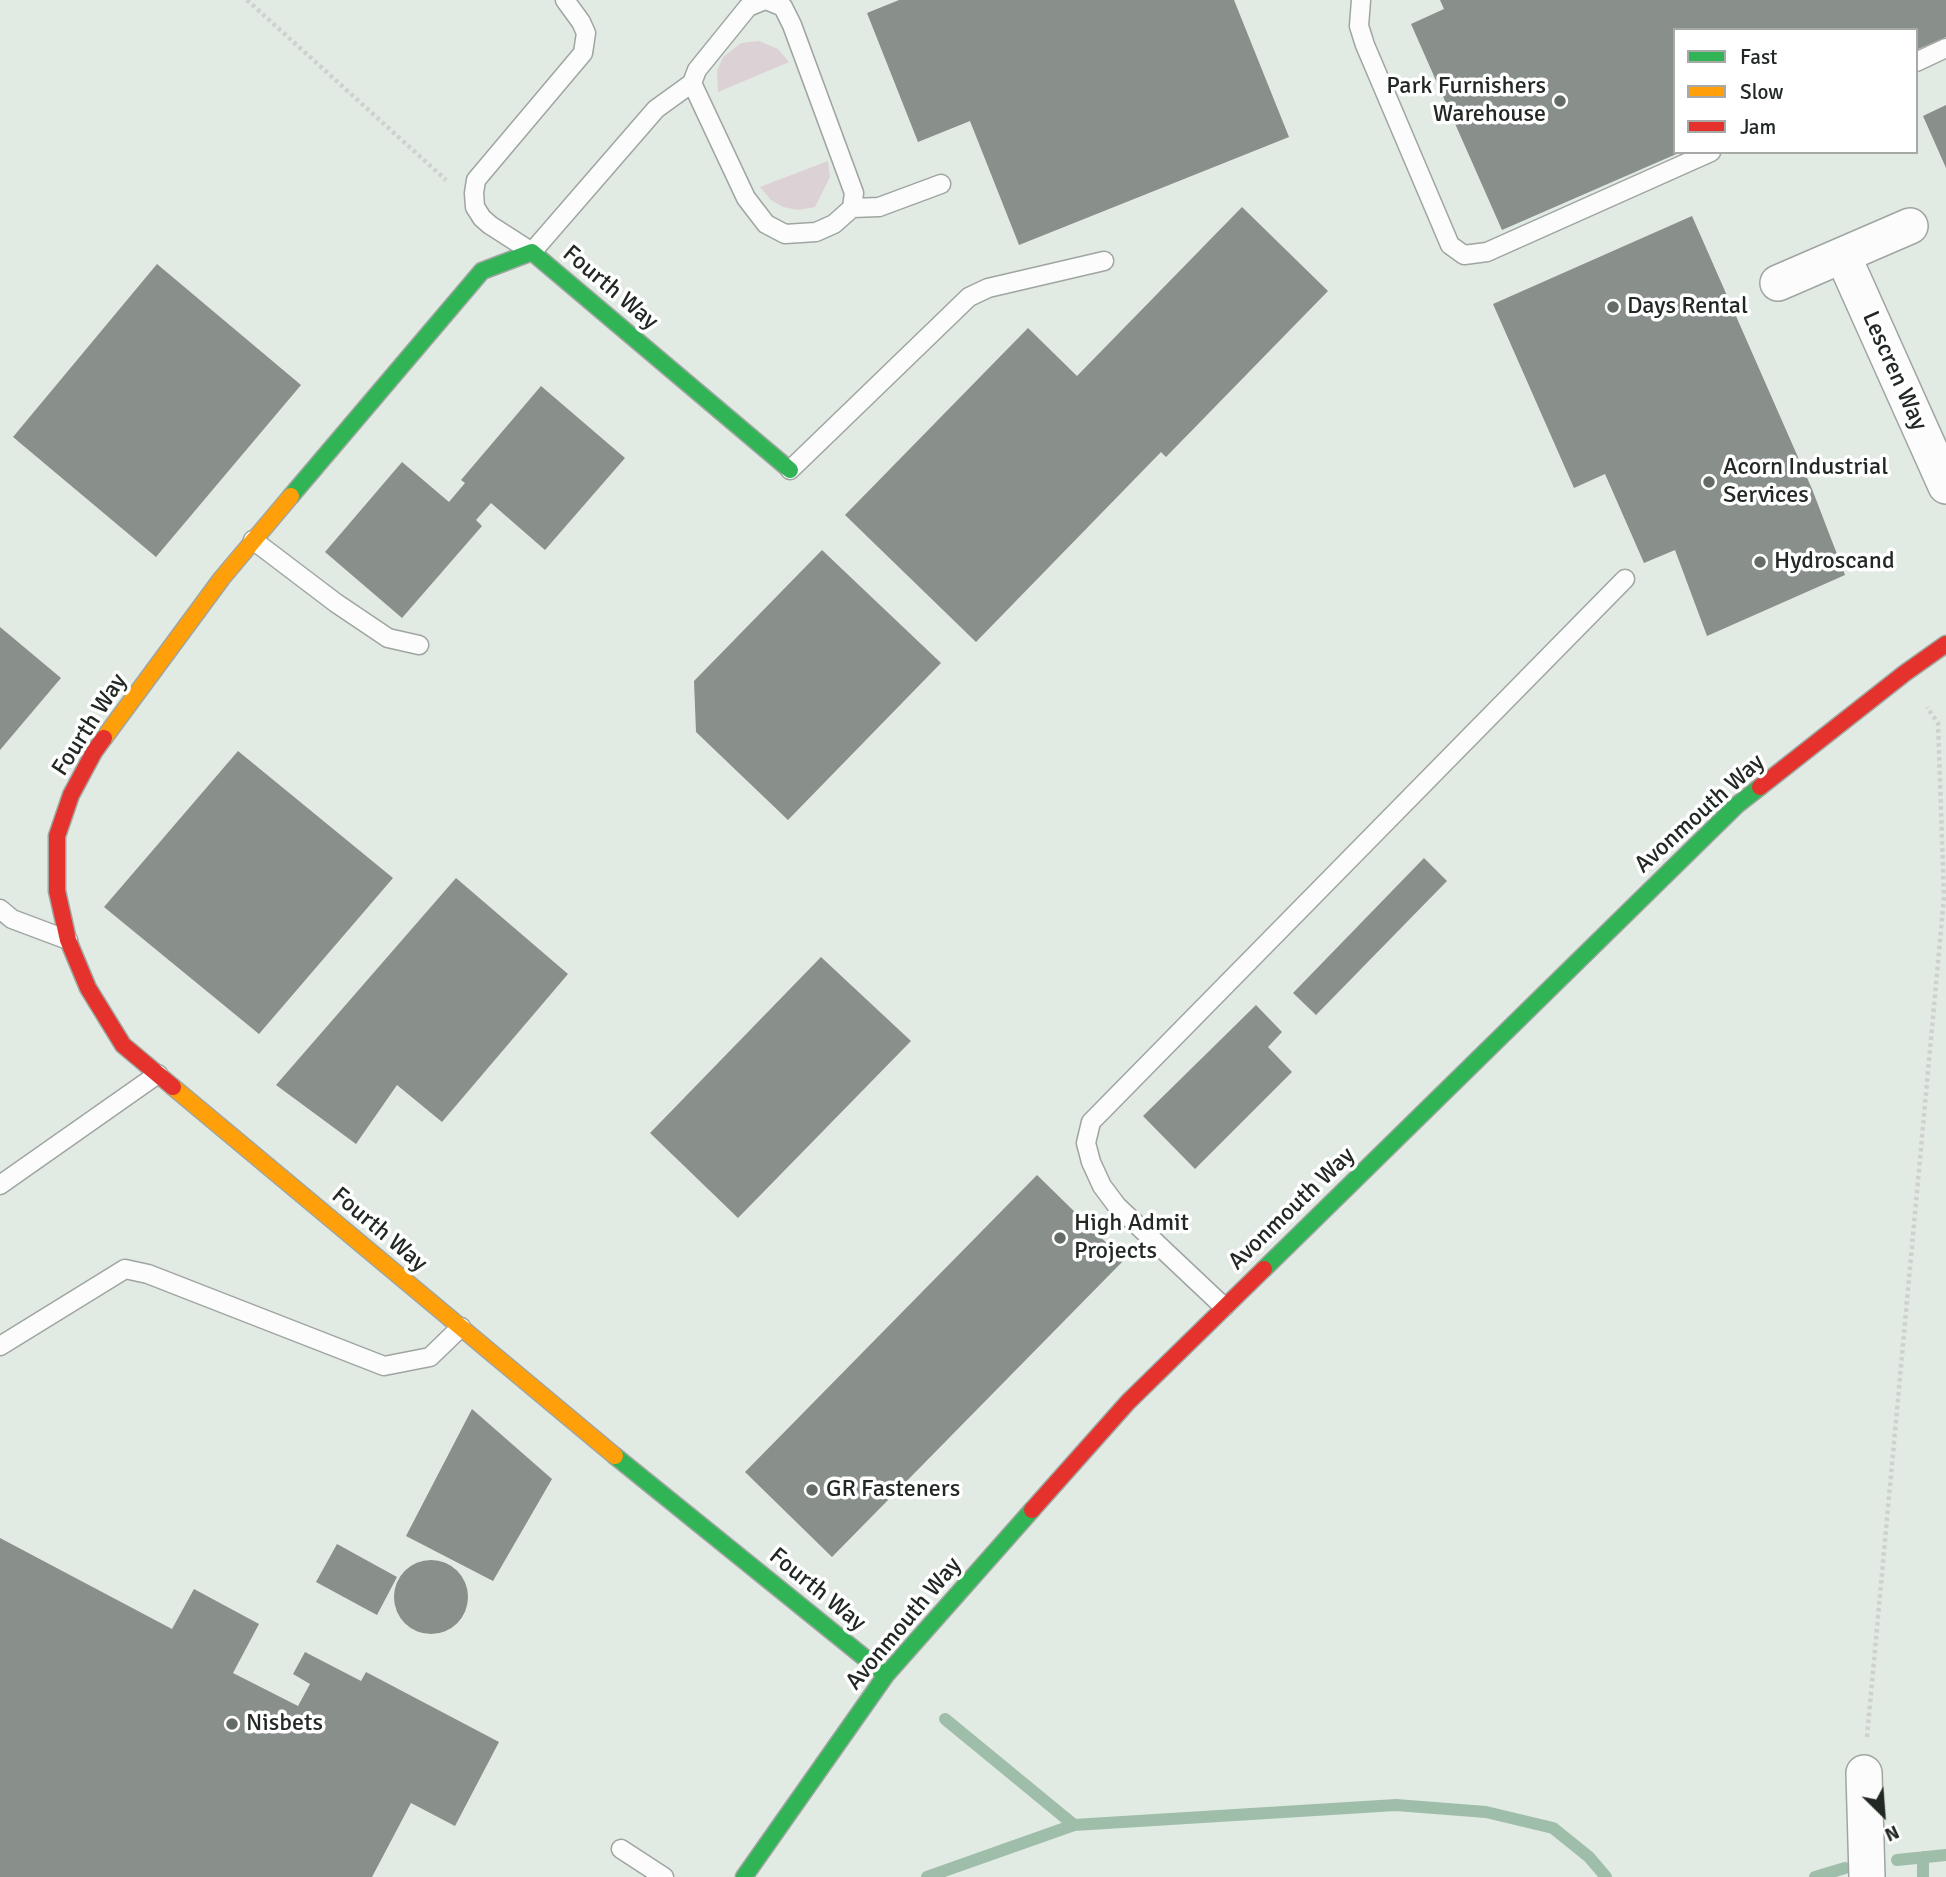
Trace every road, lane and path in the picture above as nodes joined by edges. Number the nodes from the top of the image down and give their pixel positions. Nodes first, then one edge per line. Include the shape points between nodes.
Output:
1 (247, 0) edge
2 (565, 0) edge
3 (766, 0) edge
4 (1361, 0) edge
5 (1946, 48) edge
6 (1918, 61) edge
7 (692, 83) junction
8 (1707, 154) edge
9 (941, 184) dead end
10 (475, 207) junction
11 (852, 208) junction
12 (1910, 226) dead end
13 (532, 252) junction
14 (1843, 256) junction
15 (1104, 261) dead end
16 (1779, 284) dead end
17 (790, 470) joint
18 (1946, 486) edge
19 (253, 540) junction
20 (1625, 579) dead end
21 (419, 645) dead end
22 (1946, 645) edge
23 (1905, 673) junction
24 (0, 909) edge
25 (68, 940) junction
26 (158, 1074) junction
27 (0, 1185) edge
28 (1224, 1307) junction
29 (461, 1327) junction
30 (0, 1346) edge
31 (886, 1675) junction
32 (1864, 1773) joint
33 (621, 1849) dead end
34 (664, 1877) edge
35 (744, 1877) edge
36 (1867, 1877) edge

1 - 10 path
2 - 10 lane via 586,33 583,53 476,180
3 - 7 lane via 748,7 697,70
3 - 11 lane via 783,7 792,25 854,193
4 - 8 lane via 1359,26 1365,44 1450,245 1464,255 1487,252
5 - 6 lane
7 - 11 lane via 746,198 766,224 785,234 816,232
7 - 13 lane via 656,109
9 - 11 lane via 879,207
10 - 13 lane via 490,225
12 - 14 street
13 - 17 street, Fourth Way
13 - 19 street, Fourth Way via 482,271
14 - 16 street
14 - 18 street, Lescren Way
15 - 17 lane via 988,288 969,297
19 - 21 lane via 388,638
19 - 25 street, Fourth Way via 102,741 71,795 57,836 57,891
20 - 28 lane via 1091,1122 1086,1143 1091,1162 1116,1206
22 - 23 street, Avonmouth Way
23 - 28 street, Avonmouth Way via 1737,805
23 - 32 path via 1938,723 1944,897
24 - 25 lane via 12,919
25 - 26 street, Fourth Way via 88,988 123,1045
26 - 27 lane
26 - 29 street, Fourth Way
28 - 31 street, Avonmouth Way via 1128,1402
29 - 30 lane via 430,1356 384,1366 125,1269
29 - 31 street, Fourth Way
31 - 35 street, Avonmouth Way
32 - 36 street
33 - 34 lane

